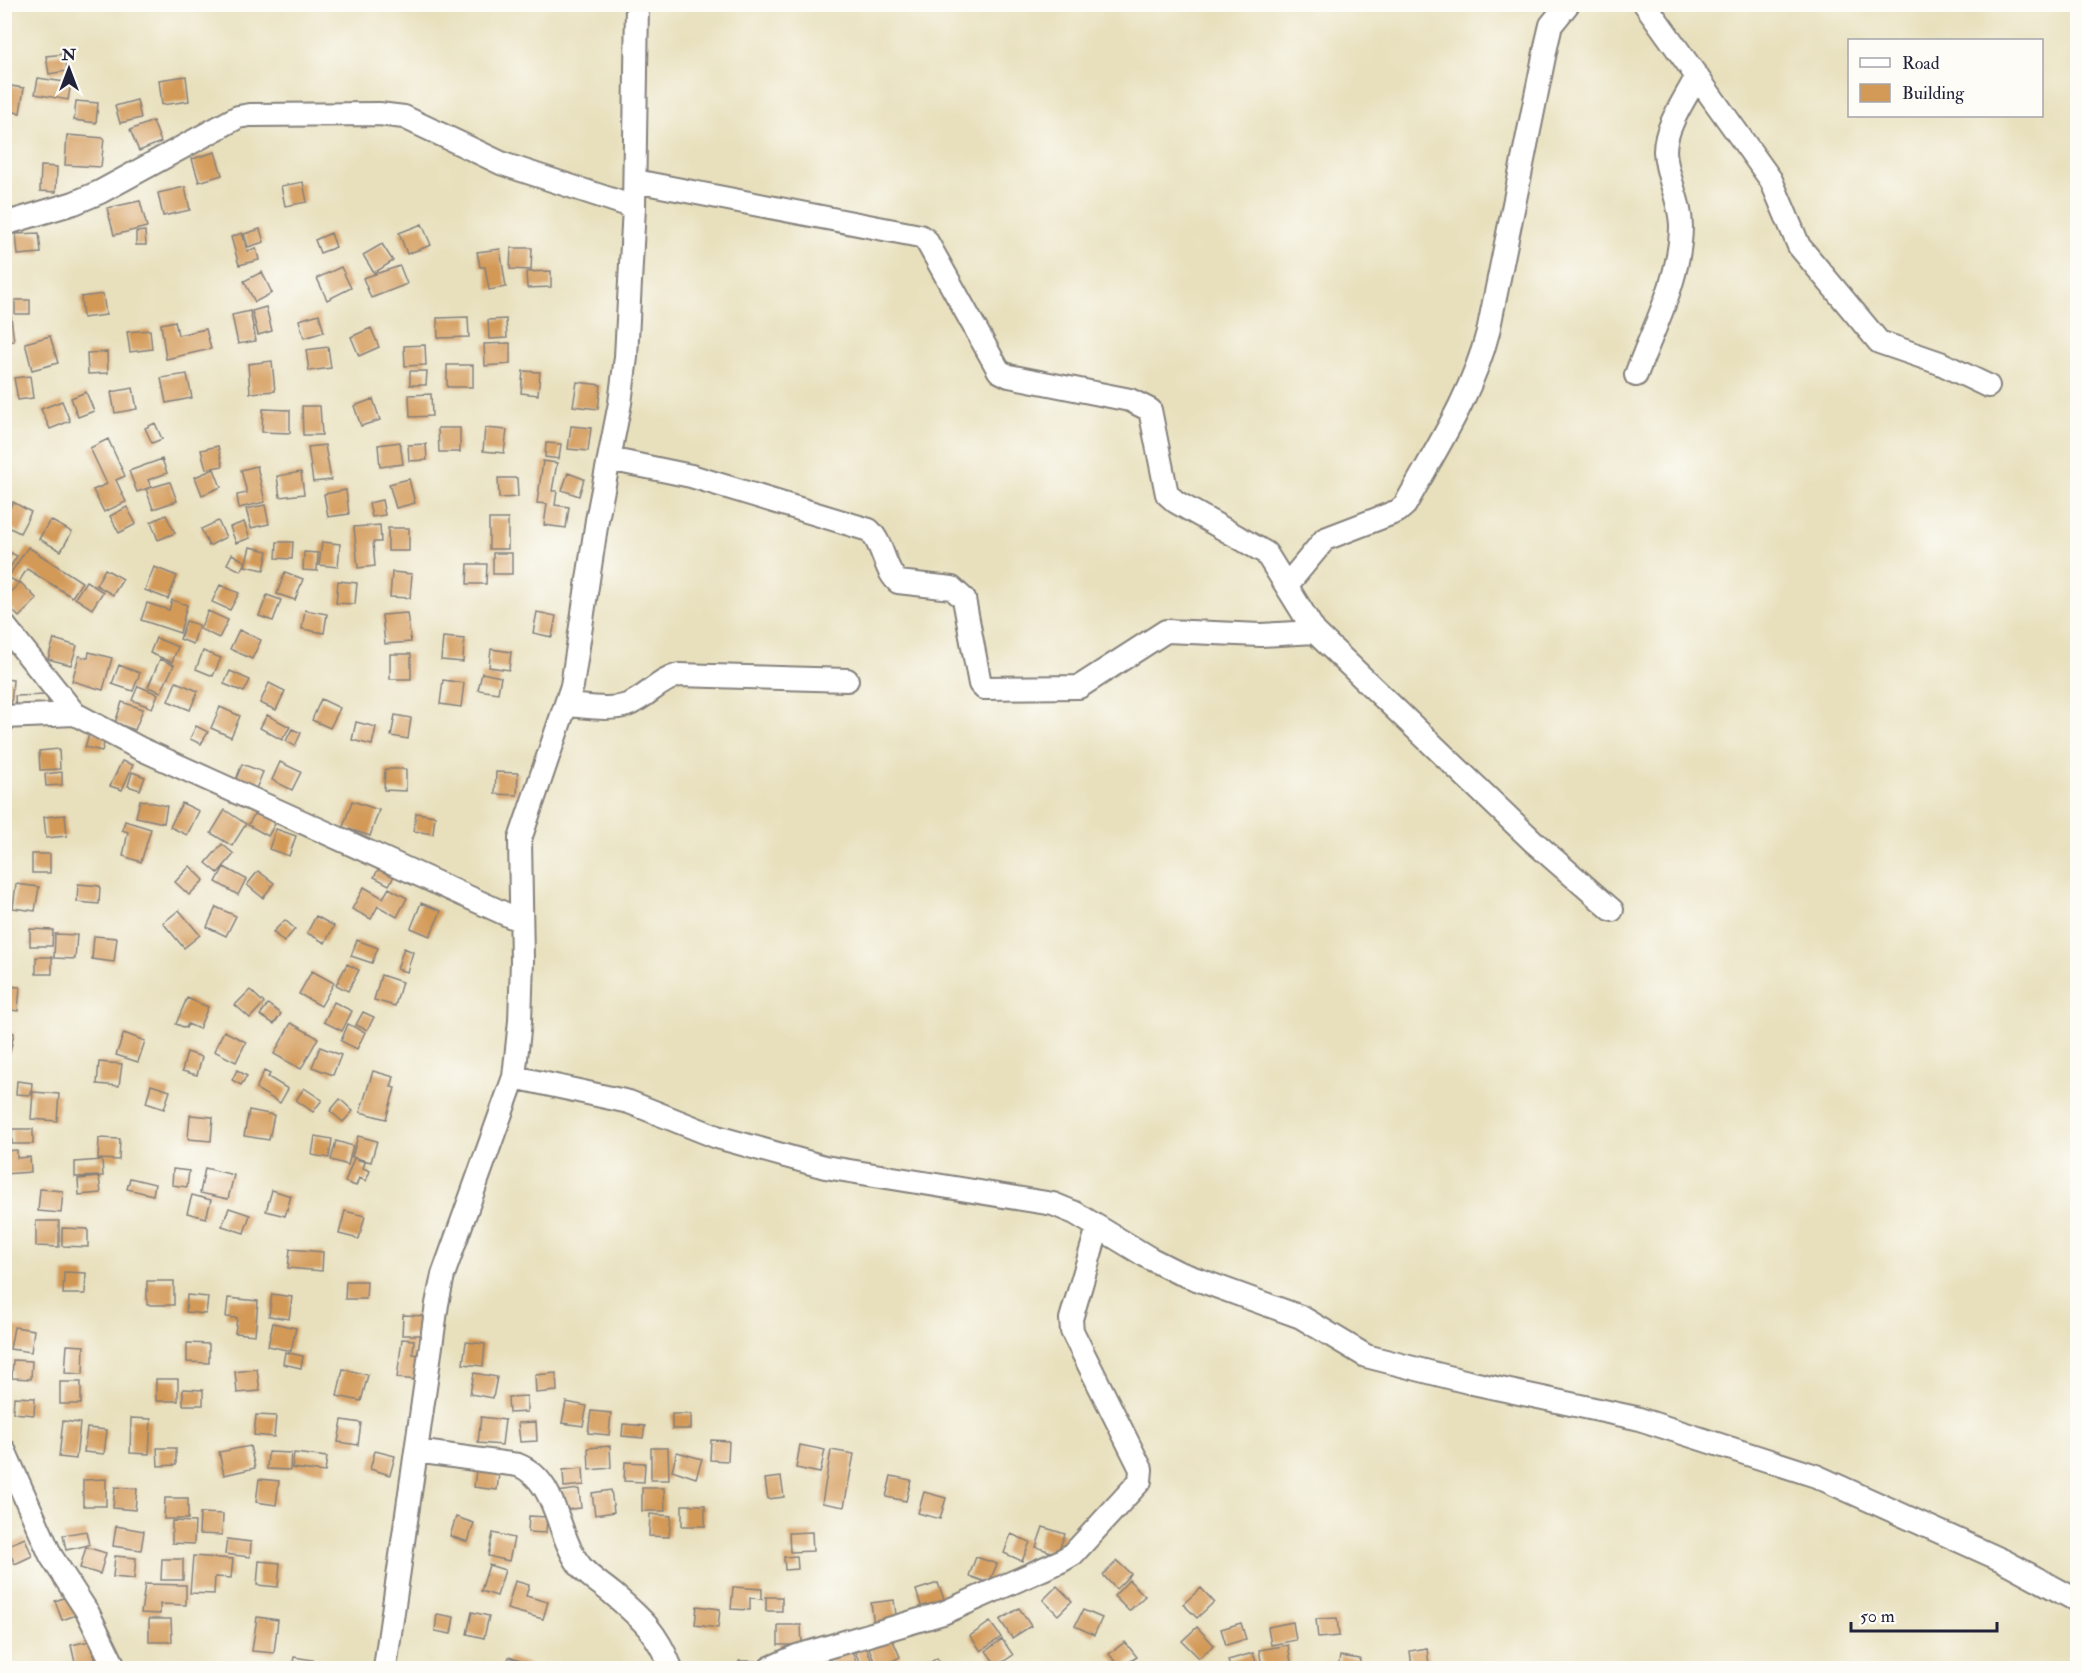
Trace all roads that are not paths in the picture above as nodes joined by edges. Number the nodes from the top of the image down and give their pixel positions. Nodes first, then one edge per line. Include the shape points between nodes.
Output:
1 (637, 4) edge
2 (1568, 4) edge
3 (1645, 4) edge
4 (1696, 76) junction
5 (635, 181) junction
6 (634, 207) junction
7 (4, 224) edge
8 (1636, 375) dead end
9 (1988, 386) dead end
10 (609, 459) junction
11 (1287, 585) junction
12 (4, 625) edge
13 (1315, 632) junction
14 (847, 680) dead end
15 (566, 705) junction
16 (75, 714) junction
17 (4, 717) edge
18 (1612, 909) dead end
19 (521, 921) junction
20 (514, 1077) junction
21 (1098, 1227) junction
22 (4, 1450) edge
23 (416, 1451) junction
24 (2078, 1601) edge
25 (115, 1668) edge
26 (385, 1668) edge
27 (671, 1668) edge
28 (770, 1668) edge

1 - 5 street
2 - 11 street via 1551,25 1488,332 1466,395 1405,505 1325,539
3 - 4 street
4 - 8 street via 1666,136 1665,153 1681,227 1672,287
4 - 9 street via 1771,180 1799,246 1879,342 1940,363
5 - 6 street
5 - 11 street via 920,236 999,371 1130,400 1150,410 1167,494 1266,553
6 - 7 street via 503,164 404,117 250,115 238,117 100,192
6 - 10 street via 626,357
10 - 13 street via 691,476 869,530 878,539 898,582 959,592 964,599 980,684 984,688 1079,687 1166,631 1261,635
10 - 15 street
11 - 13 street
12 - 16 street
13 - 18 street via 1534,842
14 - 15 street via 679,675 628,705
15 - 19 street via 520,839
16 - 17 street
16 - 19 street via 139,748
19 - 20 street via 520,1022
20 - 21 street via 629,1102 717,1137 825,1167 1053,1204
20 - 23 street via 443,1275
21 - 24 street via 1177,1272 1302,1317 1366,1356 1636,1418 1816,1476 2004,1561
21 - 28 street via 1071,1319 1072,1331 1141,1468 1140,1481 1073,1554 1061,1561 943,1613 807,1653
22 - 25 street via 51,1556 88,1613
23 - 26 street
23 - 27 street via 529,1469 549,1493 567,1546 578,1563 652,1630

